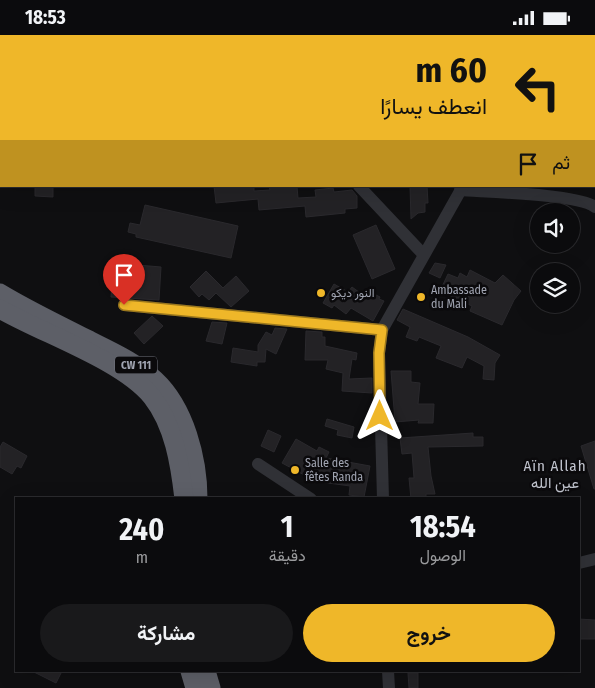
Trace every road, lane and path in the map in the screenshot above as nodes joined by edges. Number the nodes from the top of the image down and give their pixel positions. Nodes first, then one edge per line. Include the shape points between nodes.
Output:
1 (360, 187) edge
2 (461, 188) edge
3 (595, 207) edge
4 (424, 254) junction
5 (0, 293) edge
6 (124, 305) dead end
7 (0, 309) edge
8 (382, 330) junction
9 (258, 464) dead end
10 (184, 497) edge
11 (198, 497) edge
12 (308, 497) edge
13 (383, 497) edge
14 (595, 559) edge
15 (580, 563) edge
16 (190, 672) edge
17 (206, 672) edge
18 (388, 672) edge
19 (195, 688) edge
20 (211, 688) edge
21 (389, 688) edge

1 - 4 street
2 - 3 street via 568,199 589,202
2 - 4 street
4 - 8 street
5 - 11 highway, CW 111 via 135,364 156,381 176,408 188,437
6 - 8 street
7 - 10 highway, CW 111 via 134,379 153,399 175,446
8 - 13 street via 379,353
9 - 12 street
14 - 15 street
16 - 19 highway
17 - 20 highway
18 - 21 street

